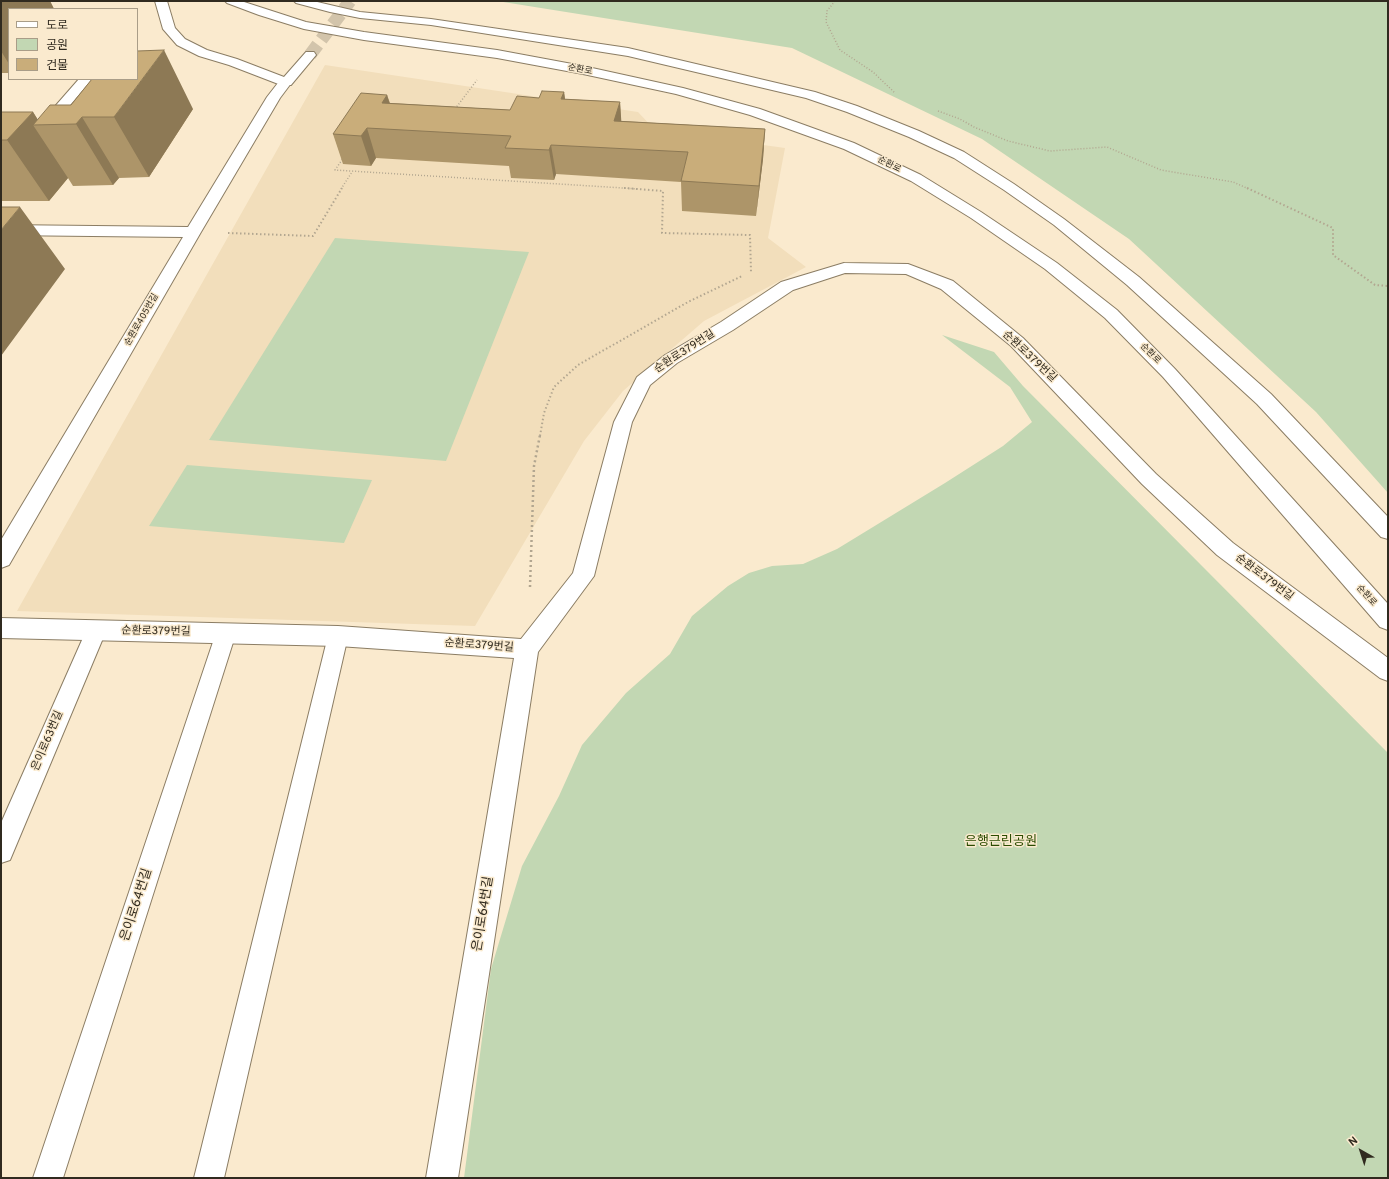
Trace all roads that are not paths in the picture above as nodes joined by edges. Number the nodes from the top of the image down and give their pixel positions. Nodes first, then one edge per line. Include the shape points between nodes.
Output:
1 (161, 1) edge
2 (231, 1) edge
3 (300, 1) edge
4 (346, 1) edge
5 (431, 22) junction
6 (306, 54) tunnel mouth
7 (85, 80) edge
8 (286, 82) junction
9 (1, 133) edge
10 (1, 230) edge
11 (194, 232) junction
12 (1388, 532) edge
13 (1, 559) edge
14 (1388, 620) edge
15 (1, 628) edge
16 (96, 631) junction
17 (226, 633) junction
18 (338, 636) junction
19 (527, 649) junction
20 (1388, 671) edge
21 (1, 851) edge
22 (48, 1178) edge
23 (209, 1178) edge
24 (442, 1178) edge

1 - 8 main road via 169,29 180,42 203,53
2 - 14 main road, 순환로 via 304,25 364,36 498,54 678,91 755,112 849,146 916,178 1051,266 1111,314 1170,374
3 - 5 main road via 360,15
4 - 5 main road
5 - 12 main road via 628,52 810,95 907,131 959,155 1059,222 1132,281 1264,399
6 - 8 main road, 순환로405번길
7 - 9 main road via 40,132
8 - 11 main road, 순환로405번길 via 274,97
10 - 11 main road
11 - 13 main road, 순환로405번길
15 - 16 main road, 순환로379번길
16 - 17 main road, 순환로379번길
16 - 21 lane, 은이로63번길
17 - 18 main road, 순환로379번길
17 - 22 lane, 은이로64번길
18 - 19 main road, 순환로379번길
18 - 23 lane
19 - 20 main road, 순환로379번길 via 582,576 623,422 643,381 671,359 787,286 844,268 908,269 947,285 1017,342 1149,479 1226,549
19 - 24 main road, 은이로64번길

